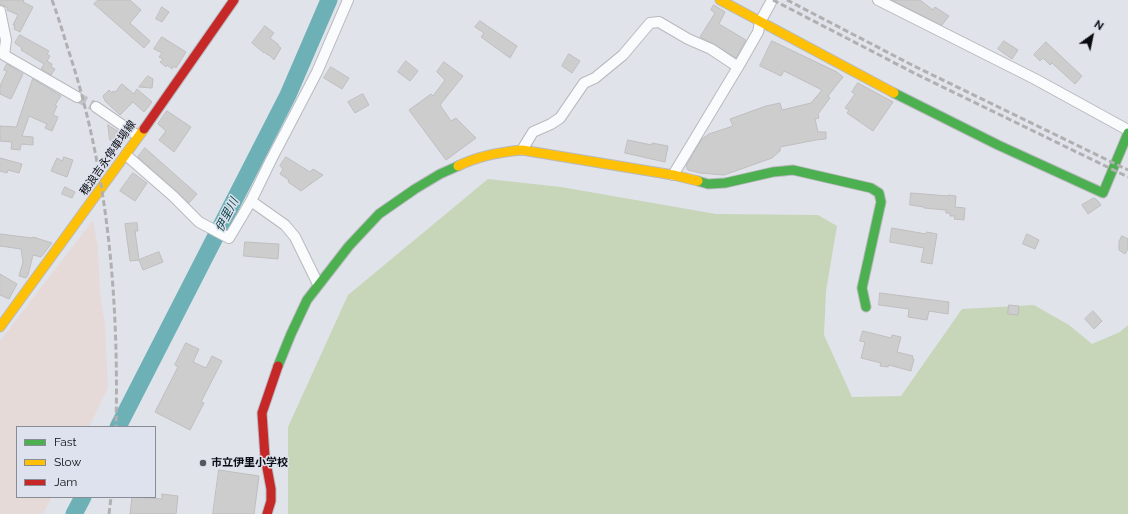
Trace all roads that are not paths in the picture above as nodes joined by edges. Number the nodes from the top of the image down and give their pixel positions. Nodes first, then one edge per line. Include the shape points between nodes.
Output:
1 (234, 0) edge
2 (348, 0) edge
3 (720, 0) edge
4 (878, 0) edge
5 (771, 2) dead end
6 (0, 11) edge
7 (760, 22) junction
8 (2, 46) edge
9 (738, 67) junction
10 (77, 97) tunnel mouth
11 (96, 107) tunnel mouth
12 (1128, 130) edge
13 (1128, 133) edge
14 (138, 136) junction
15 (522, 150) junction
16 (126, 155) junction
17 (673, 175) junction
18 (251, 201) junction
19 (318, 284) junction
20 (866, 307) dead end
21 (0, 327) edge
22 (267, 514) edge

1 - 14 street, 穂浪吉永停車場線
2 - 18 street via 316,72
3 - 7 street
4 - 12 street
5 - 7 street
6 - 8 street via 6,40
7 - 9 street via 758,32
7 - 13 street via 998,145 1103,192
8 - 10 street via 4,55
9 - 15 street via 712,49 688,40 659,22 650,22 623,55 584,84 560,118 533,132
9 - 17 street
11 - 14 street
14 - 16 street, 穂浪吉永停車場線
15 - 17 street
15 - 19 street via 500,152 468,162 440,174 415,189 380,214
16 - 18 street via 199,222 229,238
16 - 21 street, 穂浪吉永停車場線
17 - 20 street via 708,184 793,170 871,188 879,193 880,202 862,288
18 - 19 street via 285,225 295,237
19 - 22 street via 307,300 291,334 268,390 262,413 265,457 271,489

